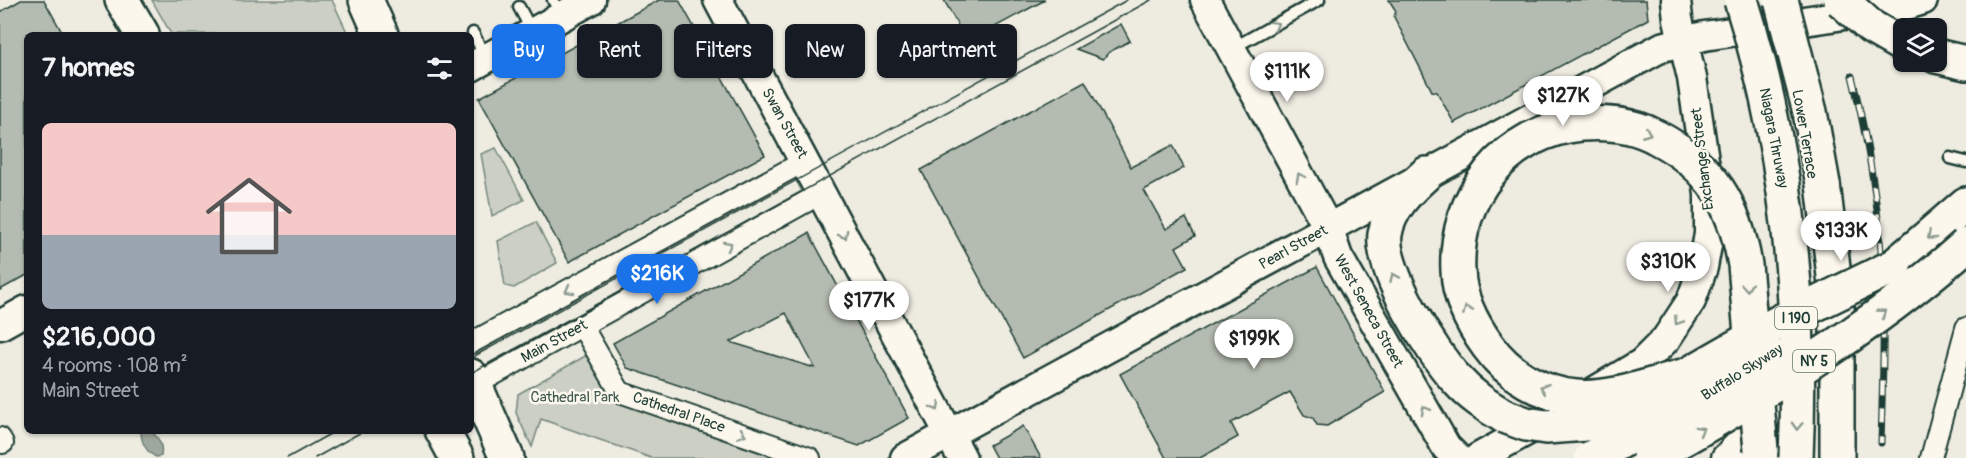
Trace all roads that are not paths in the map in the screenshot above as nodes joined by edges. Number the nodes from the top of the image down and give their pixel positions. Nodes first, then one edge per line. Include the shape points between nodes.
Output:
1 (122, 0) edge
2 (366, 0) edge
3 (591, 0) edge
4 (718, 0) edge
5 (1205, 0) edge
6 (1319, 0) edge
7 (1676, 0) edge
8 (1741, 0) edge
9 (1841, 0) edge
10 (1923, 0) edge
11 (519, 7) dead end
12 (557, 8) edge
13 (1778, 8) edge
14 (528, 24) edge
15 (541, 24) edge
16 (141, 32) edge
17 (380, 32) edge
18 (474, 38) edge
19 (1893, 39) edge
20 (1683, 41) junction
21 (1231, 49) junction
22 (1947, 59) edge
23 (479, 63) edge
24 (1966, 63) edge
25 (1950, 158) dead end
26 (1966, 162) edge
27 (1426, 174) junction
28 (815, 179) junction
29 (1966, 204) edge
30 (1328, 228) junction
31 (1966, 245) edge
32 (1894, 266) junction
33 (24, 312) edge
34 (0, 325) edge
35 (582, 326) junction
36 (1966, 328) edge
37 (474, 342) edge
38 (1683, 376) junction
39 (474, 380) edge
40 (474, 382) edge
41 (444, 434) edge
42 (956, 446) edge
43 (457, 458) edge
44 (507, 458) edge
45 (810, 458) edge
46 (905, 458) edge
47 (1457, 458) edge
48 (1478, 458) edge
49 (1591, 458) edge
50 (1649, 458) edge
51 (1726, 458) edge
52 (1762, 458) edge
53 (1796, 458) edge
54 (1837, 458) edge
55 (1931, 458) edge

1 - 16 highway
2 - 17 highway
3 - 12 street
4 - 28 street, Swan Street
5 - 21 street, West Seneca Street
21 -> 6 lane
7 - 20 street, Exchange Street
8 -> 53 highway, Niagara Thruway / I 190, bridge via 1771,115 1790,239 1795,294
9 - 19 highway, bridge via 1871,27
10 - 13 street, Pearl Street via 1904,6
11 - 14 lane
12 - 15 street
13 - 20 street, Pearl Street
13 - 51 street, Lower Terrace via 1811,159 1819,237 1817,294 1809,335 1793,380 1776,406
13 - 54 highway, I 190, bridge via 1810,112 1831,244 1837,301
18 - 23 lane
20 - 27 street, Pearl Street via 1662,47
20 -> 48 street, Exchange Street via 1709,194 1709,234 1691,301 1666,339 1642,363
30 -> 21 street, West Seneca Street
22 - 24 highway
25 - 26 lane
27 - 30 street, Pearl Street
38 -> 27 highway, bridge via 1640,402 1586,424 1546,428 1526,424 1478,401 1432,346 1398,287 1385,254 1385,233 1391,217 1403,195
35 -> 28 street, Main Street
28 -> 37 street
28 -> 42 street, Swan Street
29 -> 32 highway, Buffalo Skyway / NY 5
30 - 42 street, Pearl Street
47 -> 30 street, West Seneca Street via 1446,447 1338,256
50 -> 31 highway, Buffalo Skyway / NY 5, bridge via 1805,367
32 - 38 highway, bridge via 1781,321
32 - 49 highway, Buffalo Skyway / NY 5, bridge via 1770,356
33 - 34 street
35 - 39 street, Main Street
35 -> 45 street, Cathedral Place via 620,392
36 - 55 street
38 -> 52 highway, bridge via 1610,395 1576,397 1519,377 1498,359 1464,305 1458,273 1459,236 1470,200 1487,174 1513,150 1542,133 1568,125 1626,125 1671,145 1697,164 1716,186 1740,235
40 - 44 highway
41 - 43 highway
42 - 46 street, Pearl Street

